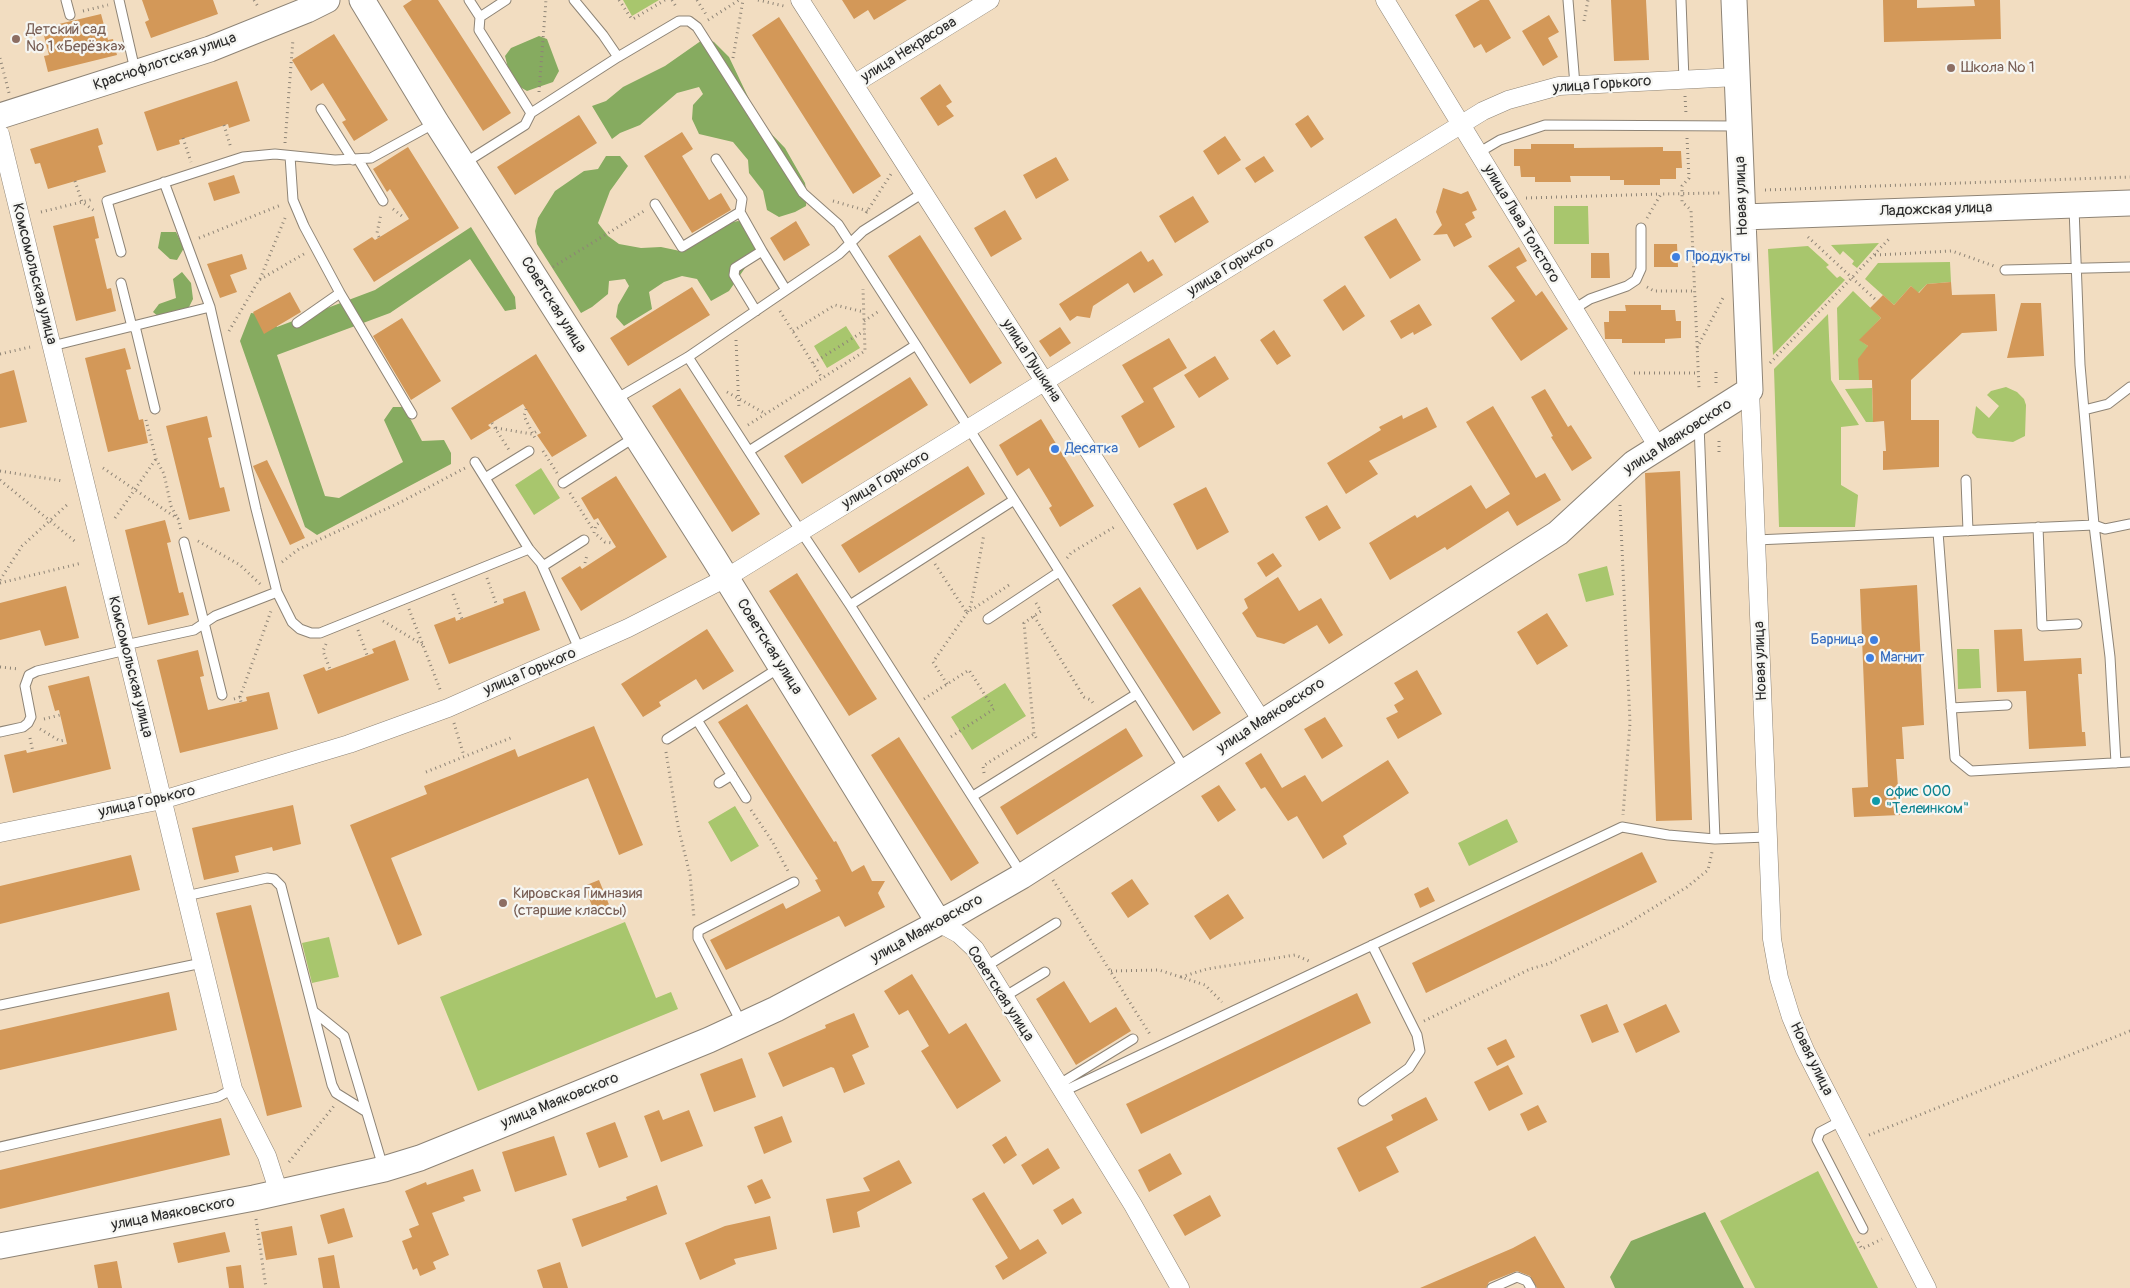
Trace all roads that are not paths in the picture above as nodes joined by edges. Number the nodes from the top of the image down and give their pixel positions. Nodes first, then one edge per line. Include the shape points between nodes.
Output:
1 (66, 0) edge
2 (327, 0) edge
3 (362, 0) edge
4 (469, 0) edge
5 (506, 0) edge
6 (574, 0) edge
7 (990, 0) edge
8 (1385, 0) edge
9 (1568, 0) edge
10 (1681, 0) edge
11 (1734, 0) edge
12 (119, 1) edge
13 (792, 3) edge
14 (70, 15) road end
15 (480, 17) junction
16 (618, 57) junction
17 (136, 73) junction
18 (1738, 77) junction
19 (1684, 80) junction
20 (854, 84) junction
21 (1575, 86) junction
22 (6, 108) edge
23 (321, 109) dead end
24 (534, 110) junction
25 (436, 122) junction
26 (1461, 125) junction
27 (1739, 126) junction
28 (0, 134) edge
29 (1478, 153) junction
30 (287, 155) junction
31 (716, 159) dead end
32 (355, 160) junction
33 (463, 164) junction
34 (164, 182) junction
35 (923, 192) junction
36 (383, 201) road end
37 (2130, 203) edge
38 (655, 204) road end
39 (2074, 205) junction
40 (740, 212) junction
41 (1743, 217) junction
42 (1641, 228) road end
43 (850, 243) junction
44 (762, 251) junction
45 (121, 252) dead end
46 (2130, 267) edge
47 (2076, 268) junction
48 (2005, 270) road end
49 (121, 283) dead end
50 (786, 290) junction
51 (340, 293) junction
52 (210, 308) junction
53 (1574, 309) junction
54 (756, 311) junction
55 (297, 322) dead end
56 (133, 326) junction
57 (916, 345) junction
58 (52, 346) junction
59 (688, 357) junction
60 (1045, 383) junction
61 (2130, 387) edge
62 (1750, 390) junction
63 (614, 401) junction
64 (155, 409) dead end
65 (2084, 410) junction
66 (412, 414) dead end
67 (1699, 422) junction
68 (969, 429) junction
69 (636, 436) junction
70 (1658, 447) junction
71 (529, 451) dead end
72 (749, 451) junction
73 (475, 462) road end
74 (485, 478) junction
75 (1966, 480) dead end
76 (563, 483) dead end
77 (1014, 500) junction
78 (2130, 524) edge
79 (2094, 525) junction
80 (2038, 527) junction
81 (1968, 531) junction
82 (801, 532) junction
83 (1938, 532) junction
84 (186, 538) road end
85 (584, 540) dead end
86 (1756, 540) junction
87 (529, 549) junction
88 (543, 566) junction
89 (1059, 572) junction
90 (726, 578) junction
91 (277, 592) junction
92 (850, 605) junction
93 (988, 619) dead end
94 (204, 624) junction
95 (2077, 624) dead end
96 (125, 648) junction
97 (580, 651) junction
98 (781, 667) junction
99 (222, 695) dead end
100 (1135, 695) junction
101 (2007, 705) dead end
102 (1951, 708) junction
103 (697, 720) junction
104 (1262, 722) junction
105 (0, 732) edge
106 (667, 739) road end
107 (2130, 762) edge
108 (2116, 763) junction
109 (1186, 771) junction
110 (732, 775) junction
111 (719, 783) dead end
112 (973, 796) junction
113 (746, 798) road end
114 (162, 800) junction
115 (0, 834) edge
116 (1768, 837) junction
117 (1715, 838) junction
118 (1032, 870) junction
119 (794, 882) road end
120 (186, 896) junction
121 (1056, 923) dead end
122 (939, 924) junction
123 (1372, 945) junction
124 (202, 963) junction
125 (985, 967) junction
126 (1045, 972) dead end
127 (1004, 998) junction
128 (0, 1005) edge
129 (313, 1011) junction
130 (742, 1024) junction
131 (1133, 1039) dead end
132 (233, 1089) junction
133 (1060, 1089) junction
134 (1363, 1102) dead end
135 (365, 1111) junction
136 (1841, 1121) junction
137 (0, 1147) edge
138 (384, 1169) junction
139 (279, 1193) junction
140 (1863, 1229) dead end
141 (0, 1246) edge
142 (1180, 1288) edge
143 (1492, 1288) edge
144 (1531, 1288) edge
145 (1927, 1288) edge

1 - 14 lane
2 - 17 street, Краснофлотская улица via 210,49
3 - 25 street, Советская улица
4 - 15 lane
5 - 15 lane
6 - 16 lane
7 - 20 street, улица Некрасова
8 - 26 street, улица Льва Толстого
9 - 21 lane
10 - 19 lane
11 - 18 street, Новая улица
12 - 17 lane
13 - 20 street, улица Пушкина
15 - 24 lane via 478,30
16 - 24 lane
16 - 43 lane via 679,21 697,27 803,194 838,224
17 - 22 street, Краснофлотская улица
18 - 19 street, улица Горького
18 - 27 street, Новая улица
19 - 21 street, улица Горького
20 - 35 street, улица Пушкина
21 - 26 street, улица Горького via 1560,86 1508,100
23 - 32 lane
24 - 33 lane via 525,125
25 - 32 lane via 386,151
25 - 33 street, Советская улица
26 - 29 street, улица Льва Толстого
26 - 60 street, улица Горького
27 - 29 lane via 1545,125 1500,140
27 - 41 street, Новая улица
28 - 58 street, Комсомольская улица
29 - 53 street, улица Льва Толстого
30 - 32 lane
30 - 34 lane via 235,159
30 - 51 lane via 293,200
31 - 40 lane via 742,198
32 - 36 lane
33 - 63 street, Советская улица
34 - 45 lane via 107,201
34 - 52 lane
35 - 43 lane
35 - 60 street, улица Пушкина
37 - 39 street, Ладожская улица
38 - 40 lane via 682,247
39 - 41 street, Ладожская улица
39 - 47 lane
40 - 44 lane
41 - 62 street, Новая улица
42 - 53 lane via 1642,269 1636,280
43 - 50 lane
43 - 57 lane
44 - 50 lane
44 - 54 lane via 735,268 734,275
46 - 47 lane
47 - 48 lane
47 - 65 lane
49 - 56 lane
50 - 54 lane
51 - 55 lane
51 - 66 lane
52 - 56 lane
52 - 91 lane
53 - 70 street, улица Льва Толстого
54 - 59 lane
56 - 58 lane
56 - 64 lane
57 - 68 lane
57 - 72 lane
58 - 96 street, Комсомольская улица
59 - 63 lane
59 - 72 lane
60 - 68 street, улица Горького
60 - 104 street, улица Пушкина
61 - 65 lane via 2108,404
62 - 67 street, улица Маяковского
62 - 86 street, Новая улица
63 - 69 street, Советская улица
65 - 79 lane
67 - 70 street, улица Маяковского
67 - 117 lane
68 - 77 lane
68 - 82 street, улица Горького
69 - 76 lane
69 - 90 street, Советская улица
70 - 104 street, улица Маяковского via 1616,479 1558,533
71 - 74 lane
72 - 82 lane
73 - 74 lane
74 - 87 lane
75 - 81 lane
77 - 89 lane
77 - 92 lane
78 - 79 lane via 2106,529
79 - 80 lane
79 - 108 lane via 2110,657
80 - 81 lane
80 - 95 lane via 2042,626
81 - 83 lane
82 - 90 street, улица Горького
82 - 92 lane
83 - 86 lane
83 - 102 lane
84 - 94 lane
85 - 88 lane
86 - 116 street, Новая улица
87 - 88 lane
87 - 91 lane via 320,633 300,630 292,622
88 - 97 lane
89 - 93 lane
89 - 100 lane
90 - 97 street, улица Горького
90 - 98 street, Советская улица
91 - 94 lane via 215,616
92 - 112 lane
94 - 96 lane via 194,630
94 - 99 lane
96 - 105 lane via 29,675 25,686 28,723
96 - 114 street, Комсомольская улица
97 - 114 street, улица Горького via 448,708 349,744
98 - 103 lane
98 - 122 street, Советская улица
100 - 109 lane
100 - 112 lane
101 - 102 lane
102 - 108 lane via 1955,758 1971,771
103 - 106 lane
103 - 110 lane
104 - 109 street, улица Маяковского
107 - 108 lane
109 - 118 street, улица Маяковского
110 - 111 lane
110 - 113 lane
112 - 118 lane
114 - 115 street, улица Горького
114 - 120 street, Комсомольская улица
116 - 117 lane
116 - 136 street, Новая улица via 1772,939 1779,978 1790,1017
117 - 123 lane via 1668,835 1622,827
118 - 122 street, улица Маяковского
119 - 130 lane via 698,931 698,938
120 - 124 street, Комсомольская улица
120 - 129 lane via 274,878 284,893
121 - 125 lane
122 - 125 street, Советская улица via 960,934 975,949
122 - 130 street, улица Маяковского via 776,1010
123 - 133 lane via 1158,1047
123 - 134 lane via 1413,1027 1420,1051 1408,1068
124 - 128 lane
124 - 132 street, Комсомольская улица
125 - 127 street, Советская улица
126 - 127 lane
127 - 133 street, Советская улица
129 - 135 lane via 344,1036
129 - 135 lane via 328,1076 336,1093
130 - 138 street, улица Маяковского via 428,1154
131 - 133 lane
132 - 137 lane via 218,1097
132 - 139 street, Комсомольская улица via 266,1156
133 - 142 street, Советская улица via 1133,1205
135 - 138 lane
136 - 140 lane via 1820,1132 1817,1140
136 - 145 street, Новая улица
138 - 139 street, улица Маяковского
139 - 141 street, улица Маяковского
143 - 144 lane via 1517,1277 1527,1281

